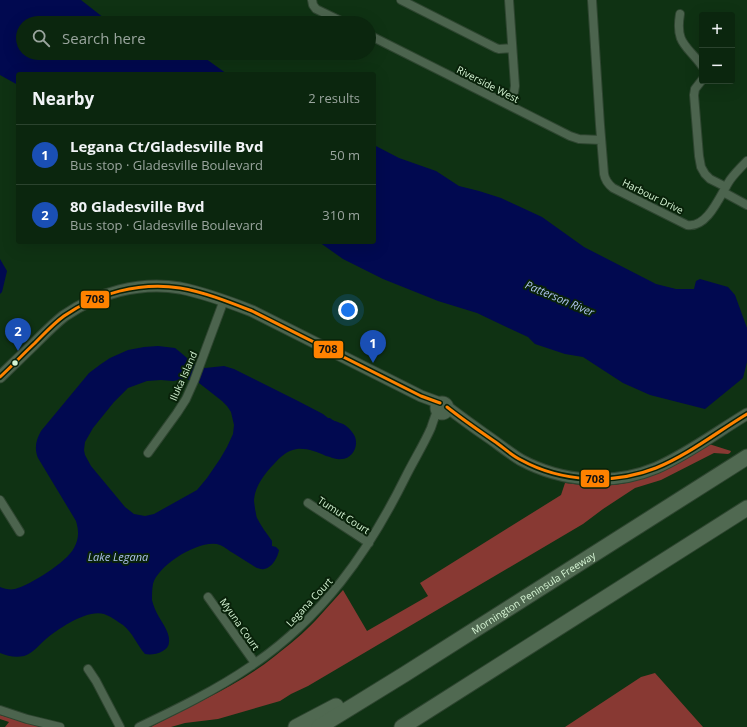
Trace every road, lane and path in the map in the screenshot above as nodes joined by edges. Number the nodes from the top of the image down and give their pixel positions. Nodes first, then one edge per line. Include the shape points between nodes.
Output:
1 (312, 0) edge
2 (401, 0) edge
3 (509, 0) edge
4 (592, 0) edge
5 (680, 14) dead end
6 (330, 16) edge
7 (376, 38) edge
8 (512, 48) junction
9 (699, 62) edge
10 (699, 84) edge
11 (509, 105) junction
12 (601, 140) junction
13 (747, 161) edge
14 (724, 190) junction
15 (747, 205) edge
16 (224, 300) junction
17 (0, 377) edge
18 (441, 409) junction
19 (747, 414) edge
20 (148, 453) dead end
21 (747, 457) edge
22 (0, 500) edge
23 (308, 503) dead end
24 (747, 508) edge
25 (20, 532) dead end
26 (369, 543) junction
27 (208, 597) dead end
28 (255, 663) junction
29 (88, 668) dead end
30 (405, 674) junction
31 (0, 710) edge
32 (411, 723) edge
33 (60, 727) edge
34 (120, 727) edge
35 (139, 727) edge
36 (296, 727) edge
37 (319, 727) edge
38 (402, 727) edge

1 - 6 street via 316,9
2 - 8 street via 496,48
3 - 8 street
4 - 12 street, Harbour Drive
5 - 9 street via 680,38
7 - 11 street, Riverside West
8 - 11 street via 515,89
10 - 14 street via 694,95 701,167 710,180
11 - 12 street, Riverside West via 573,137
12 - 14 street, Harbour Drive via 605,178 609,185 687,225 697,224 706,218
13 - 14 street, Harbour Drive
14 - 15 street
16 - 17 main road via 180,288 164,287 144,287 112,293 89,302 64,317
16 - 18 main road via 271,320 421,396 426,402
16 - 20 street, Iluka Island via 186,400
18 - 19 main road via 462,419 514,456 542,470 591,480 621,478 655,468 692,449
18 - 26 street, Legana Court
21 - 30 highway, Mornington Peninsula Freeway
22 - 25 street
23 - 26 street, Tumut Court
24 - 32 highway
26 - 28 street, Legana Court via 322,605 290,636
27 - 28 street, Myuna Court
28 - 35 street, Legana Court via 225,683
29 - 34 street
30 - 36 highway via 372,686
30 - 37 highway, Mornington Peninsula Freeway
31 - 33 street
32 - 38 highway

